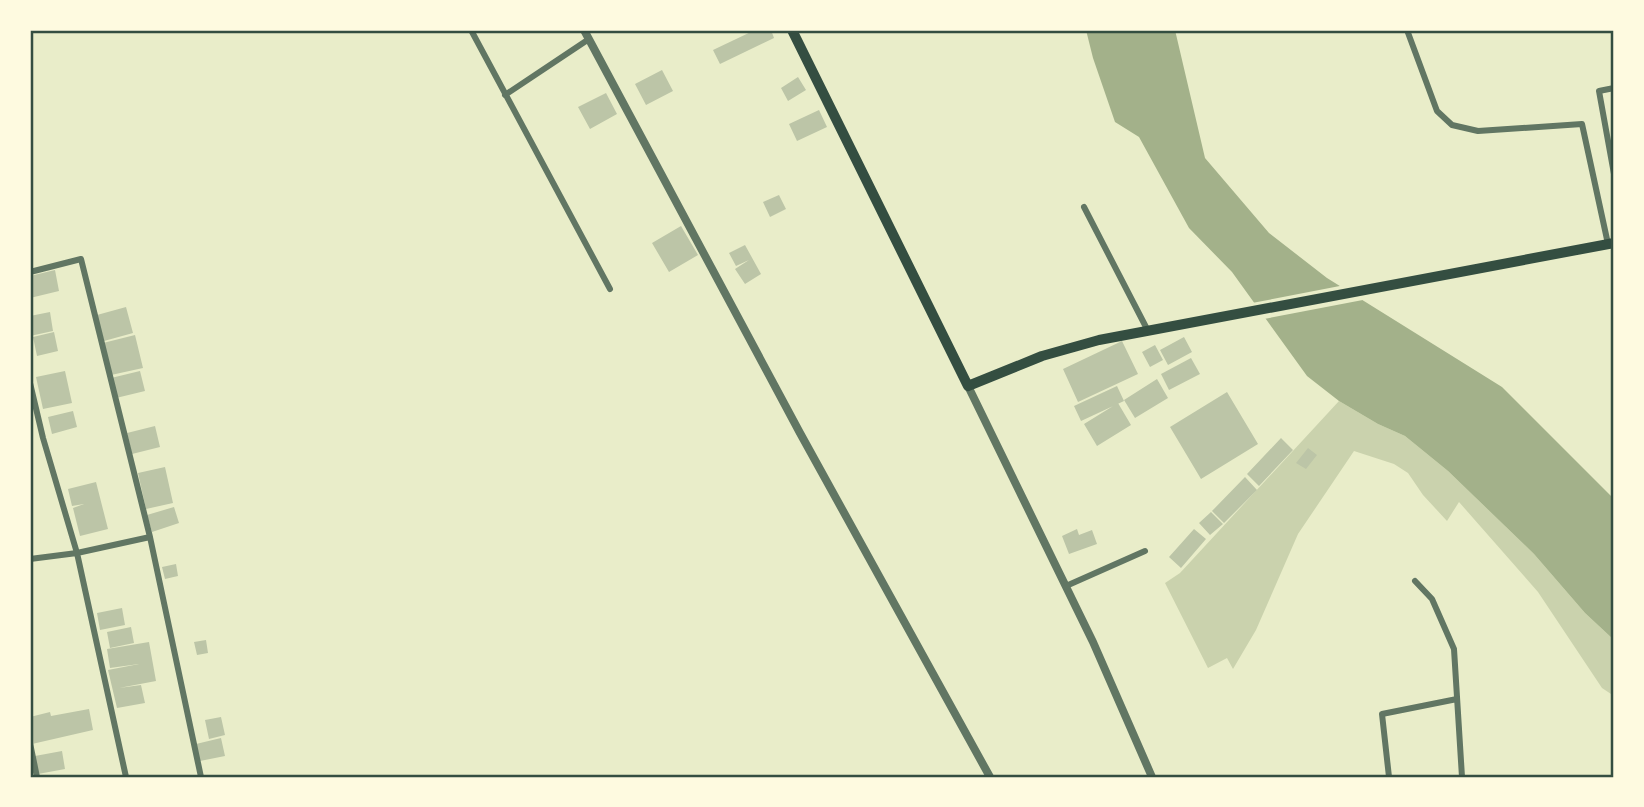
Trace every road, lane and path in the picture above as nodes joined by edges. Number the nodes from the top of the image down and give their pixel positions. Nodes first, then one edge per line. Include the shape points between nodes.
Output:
1 (471, 30) edge
2 (584, 30) edge
3 (792, 30) edge
4 (1407, 30) edge
5 (589, 39) junction
6 (1614, 88) edge
7 (505, 95) junction
8 (1614, 174) edge
9 (1084, 208) dead end
10 (1611, 243) edge
11 (30, 272) edge
12 (610, 289) dead end
13 (1147, 329) junction
14 (30, 383) edge
15 (968, 386) junction
16 (150, 537) junction
17 (1145, 551) dead end
18 (78, 553) junction
19 (30, 559) edge
20 (1415, 581) dead end
21 (1066, 586) junction
22 (1457, 699) junction
23 (30, 743) edge
24 (37, 777) edge
25 (126, 777) edge
26 (201, 777) edge
27 (990, 777) edge
28 (1152, 777) edge
29 (1389, 777) edge
30 (1462, 777) edge

1 - 7 street
2 - 5 street
3 - 15 main road
4 - 10 street via 1437,111 1452,125 1478,131 1582,124
5 - 7 street
5 - 27 street
6 - 8 street via 1599,92
7 - 12 street
9 - 13 street
10 - 13 main road
11 - 16 street via 81,259
13 - 15 main road via 1069,348
14 - 18 street
15 - 21 street
16 - 18 street
16 - 26 street
17 - 21 street
18 - 19 street
18 - 25 street
20 - 22 street via 1432,599 1454,649
21 - 28 street
22 - 29 street via 1382,714
22 - 30 street
23 - 24 street

